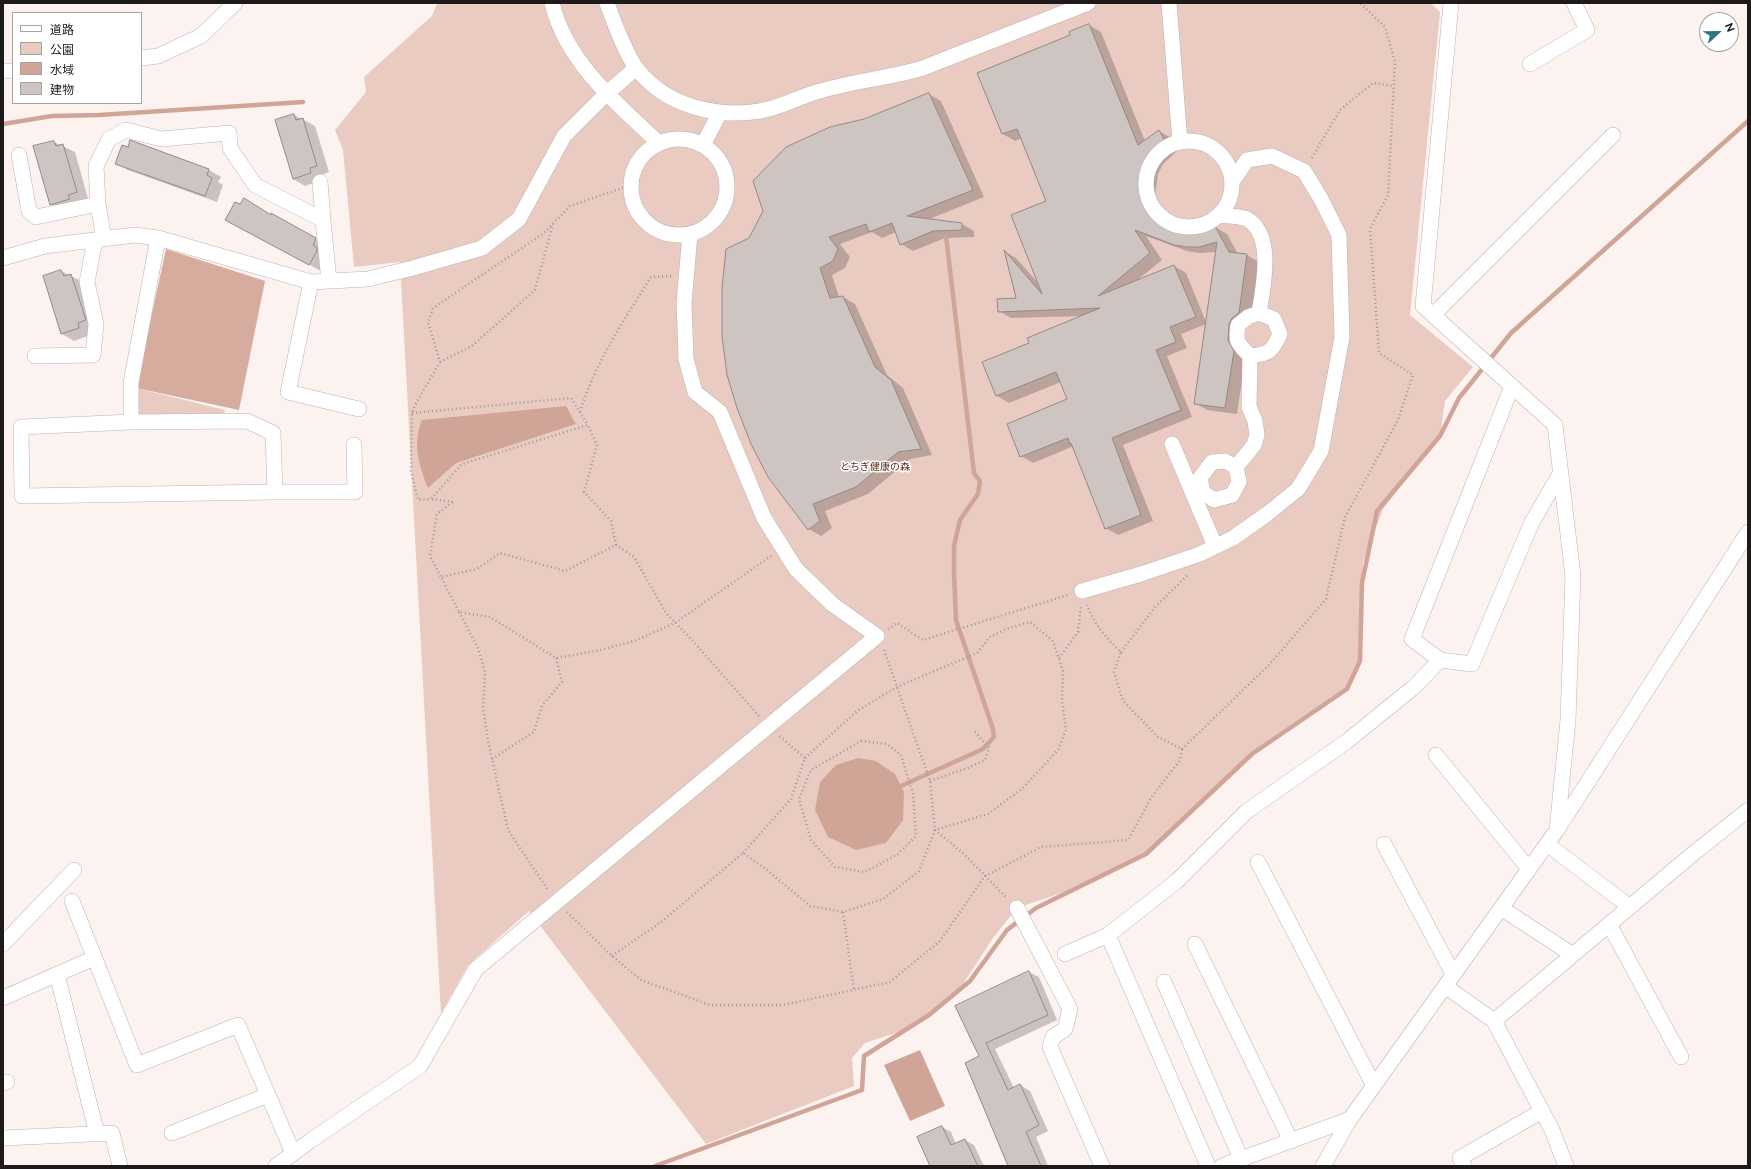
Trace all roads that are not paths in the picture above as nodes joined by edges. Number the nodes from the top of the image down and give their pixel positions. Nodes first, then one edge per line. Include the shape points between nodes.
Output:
1 (235, 3) edge
2 (552, 3) edge
3 (607, 3) edge
4 (1088, 3) edge
5 (1169, 3) edge
6 (1451, 3) edge
7 (1574, 3) edge
8 (142, 58) edge
9 (1530, 64) dead end
10 (636, 68) junction
11 (606, 94) junction
12 (720, 112) junction
13 (1613, 135) dead end
14 (1180, 142) junction
15 (659, 143) junction
16 (703, 145) junction
17 (19, 155) dead end
18 (320, 182) dead end
19 (1232, 182) junction
20 (98, 204) junction
21 (1219, 215) junction
22 (323, 220) junction
23 (690, 234) junction
24 (158, 238) junction
25 (100, 239) junction
26 (3, 258) edge
27 (329, 281) junction
28 (311, 282) junction
29 (1259, 313) junction
30 (1433, 315) junction
31 (35, 356) dead end
32 (1250, 356) junction
33 (1512, 386) junction
34 (359, 409) dead end
35 (131, 422) junction
36 (1172, 444) dead end
37 (354, 445) dead end
38 (1236, 466) dead end
39 (1560, 474) junction
40 (275, 492) junction
41 (1748, 532) edge
42 (1215, 546) junction
43 (1082, 591) road end
44 (1440, 660) junction
45 (1436, 755) dead end
46 (1748, 810) edge
47 (1741, 820) edge
48 (1557, 830) junction
49 (1384, 844) dead end
50 (1546, 844) junction
51 (1258, 862) dead end
52 (1529, 869) junction
53 (74, 870) dead end
54 (72, 901) dead end
55 (1630, 907) junction
56 (1017, 908) road end
57 (1501, 908) junction
58 (1609, 924) junction
59 (1108, 935) junction
60 (3, 944) edge
61 (1195, 944) dead end
62 (1065, 954) dead end
63 (1573, 955) junction
64 (94, 958) junction
65 (57, 974) junction
66 (1449, 980) junction
67 (1164, 982) dead end
68 (3, 998) edge
69 (1494, 1021) junction
70 (1681, 1057) dead end
71 (1374, 1086) junction
72 (268, 1095) junction
73 (1542, 1111) junction
74 (1350, 1119) junction
75 (172, 1133) dead end
76 (98, 1134) junction
77 (3, 1138) edge
78 (1291, 1141) junction
79 (293, 1153) junction
80 (1241, 1159) junction
81 (120, 1166) edge
82 (276, 1166) edge
83 (1102, 1166) edge
84 (1208, 1166) edge
85 (1222, 1166) edge
86 (1323, 1166) edge
87 (1464, 1166) edge
88 (1566, 1166) edge

1 - 8 street via 201,36 158,56
2 - 11 street via 567,40
3 - 10 street
4 - 12 street via 923,68 817,91 761,111
5 - 14 street
6 - 30 street via 1423,306
7 - 9 street via 1587,30
10 - 11 street
10 - 12 street via 653,86 675,100 697,109
11 - 15 street
11 - 27 street via 564,136 519,219 482,248 368,279
12 - 16 street
13 - 30 street
14 - 19 street via 1205,144 1217,152 1227,164
14 - 21 street via 1164,149 1152,163 1147,178 1148,194 1152,204 1161,216 1170,222 1187,227 1206,224
15 - 16 street via 678,138
15 - 23 street via 644,153 632,176 634,205 649,224 662,232
16 - 23 street via 715,156 724,170 726,192 723,206 716,217 700,230
17 - 20 street via 29,211 36,217
18 - 22 street
19 - 21 street via 1227,205
19 - 42 street via 1247,160 1272,156 1304,171 1322,199 1339,235 1342,337 1321,450 1298,489 1234,538
20 - 22 street via 96,166 109,139 126,130 161,140 229,133 230,148 255,185
20 - 25 street
21 - 29 street via 1246,219 1257,229 1266,269
22 - 27 street
23 - 79 street via 684,303 686,359 695,392 720,412 764,518 796,569 832,604 879,640 767,726 476,969 420,1066
24 - 25 street via 134,235
24 - 28 street
24 - 35 street via 131,383
25 - 26 street via 45,246
25 - 31 street via 87,282 96,324 93,355
27 - 28 street
28 - 34 street via 288,392
29 - 32 street via 1238,325 1236,338
29 - 32 street via 1274,319 1280,334 1275,346 1266,354
30 - 33 street
32 - 38 street via 1249,407 1257,435 1254,445
33 - 39 street via 1555,425
33 - 44 street via 1412,639
35 - 40 street via 247,421 273,433
35 - 40 street via 21,427 22,496
36 - 42 street
37 - 40 street via 355,492
39 - 44 street via 1532,522 1472,664
39 - 48 street via 1574,576 1568,720
41 - 48 street
42 - 43 street via 1200,554 1141,574
44 - 59 street via 1414,687 1346,742 1247,811 1177,881
45 - 52 street
46 - 47 street
47 - 55 street via 1694,852
48 - 50 street
49 - 66 street
50 - 52 street
50 - 55 street
51 - 71 street
52 - 57 street
53 - 60 street
54 - 64 street
55 - 58 street
56 - 83 street via 1070,1009 1065,1029 1053,1036 1050,1047
57 - 63 street
57 - 66 street
58 - 63 street
58 - 70 street
59 - 62 street
59 - 84 street
61 - 78 street
63 - 69 street
64 - 65 street
64 - 72 street via 137,1065 238,1025
65 - 68 street
65 - 76 street
66 - 69 street
66 - 71 street
67 - 80 street
69 - 73 street
71 - 74 street
72 - 75 street
72 - 79 street
73 - 87 street via 1460,1158
73 - 88 street
74 - 78 street
74 - 86 street
76 - 77 street
76 - 81 street via 112,1133
78 - 80 street
79 - 82 street
80 - 85 street

